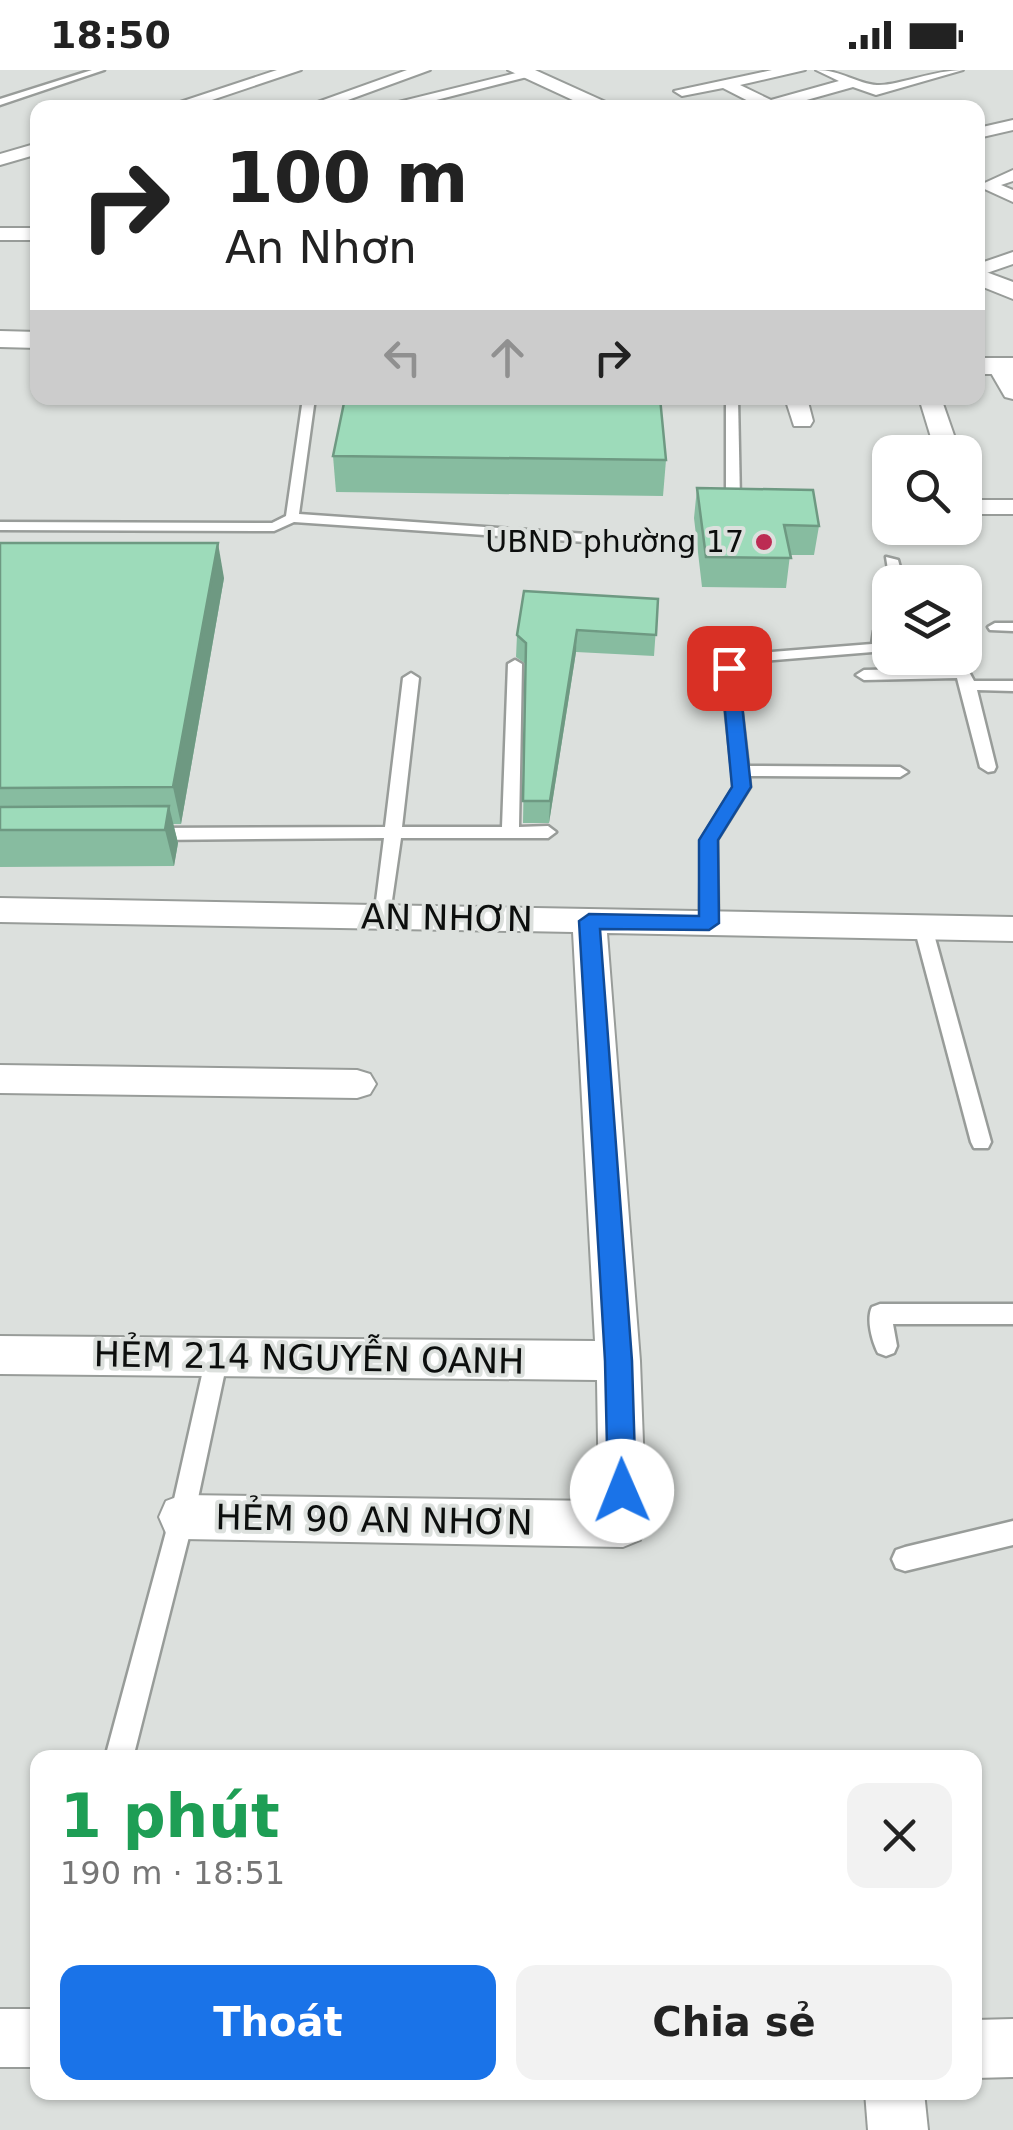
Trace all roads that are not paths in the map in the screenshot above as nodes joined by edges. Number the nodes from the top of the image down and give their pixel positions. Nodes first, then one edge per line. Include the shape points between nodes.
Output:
1 (100, 70) edge
2 (293, 70) edge
3 (422, 70) edge
4 (755, 70) edge
5 (796, 70) edge
6 (824, 70) edge
7 (955, 70) edge
8 (524, 72) edge
9 (722, 80) junction
10 (852, 82) junction
11 (566, 89) junction
12 (682, 91) dead end
13 (441, 94) junction
14 (535, 96) dead end
15 (196, 100) edge
16 (333, 100) edge
17 (416, 100) edge
18 (453, 100) edge
19 (591, 100) edge
20 (760, 100) edge
21 (787, 100) edge
22 (0, 102) edge
23 (1013, 125) edge
24 (985, 131) edge
25 (30, 151) edge
26 (0, 160) edge
27 (1013, 176) edge
28 (1013, 196) edge
29 (0, 234) edge
30 (30, 234) edge
31 (1013, 258) edge
32 (985, 270) edge
33 (985, 277) edge
34 (1013, 291) edge
35 (0, 339) edge
36 (30, 340) edge
37 (0, 354) edge
38 (30, 354) edge
39 (996, 360) edge
40 (1013, 392) edge
41 (308, 405) edge
42 (732, 405) edge
43 (798, 405) edge
44 (932, 405) edge
45 (802, 422) dead end
46 (942, 435) edge
47 (733, 500) edge
48 (982, 507) edge
49 (1013, 507) edge
50 (292, 518) junction
51 (0, 526) edge
52 (586, 538) dead end
53 (891, 560) dead end
54 (892, 565) edge
55 (994, 627) dead end
56 (1013, 627) edge
57 (872, 649) edge
58 (515, 664) dead end
59 (864, 675) dead end
60 (872, 675) edge
61 (965, 675) edge
62 (974, 675) edge
63 (411, 678) dead end
64 (1013, 686) edge
65 (988, 767) dead end
66 (740, 771) junction
67 (900, 772) dead end
68 (510, 832) junction
69 (548, 832) dead end
70 (393, 833) junction
71 (137, 834) edge
72 (0, 910) edge
73 (383, 917) junction
74 (589, 921) junction
75 (709, 923) junction
76 (923, 927) junction
77 (1013, 928) edge
78 (0, 1079) edge
79 (357, 1084) dead end
80 (980, 1142) dead end
81 (1013, 1314) edge
82 (886, 1346) dead end
83 (0, 1355) edge
84 (217, 1357) junction
85 (618, 1361) junction
86 (182, 1518) junction
87 (1013, 1533) edge
88 (905, 1559) dead end
89 (120, 1750) edge
90 (0, 2038) edge
91 (30, 2038) edge
92 (1013, 2048) edge
93 (982, 2049) edge
94 (895, 2100) edge
95 (898, 2130) edge

1 - 22 lane
2 - 15 street
3 - 16 street
4 - 9 street
5 - 9 street
6 - 10 street
7 - 10 street via 876,90
8 - 11 street
8 - 13 street
9 - 12 street
9 - 20 street
10 - 21 street
11 - 14 street
11 - 19 street
13 - 17 street
13 - 18 street
23 - 24 street
25 - 26 street
27 - 28 street via 986,185
29 - 30 street
31 - 32 street
33 - 34 street
35 - 36 street
37 - 38 street
39 - 40 street
41 - 50 lane
42 - 47 lane
43 - 45 street
44 - 46 street
48 - 49 street
50 - 51 lane via 274,527
50 - 52 lane
53 - 54 lane
55 - 56 lane
57 - 66 lane via 745,658 729,668
58 - 68 lane
59 - 60 lane
61 - 65 lane
62 - 64 lane
63 - 70 lane
66 - 67 lane
66 - 75 lane via 742,787 709,840
68 - 69 lane
68 - 70 lane
70 - 71 lane
70 - 73 lane
72 - 73 street, AN NHƠN
73 - 74 street, AN NHƠN
74 - 75 street, AN NHƠN
74 - 85 street, HẺM 90 AN NHƠN
75 - 76 street, AN NHƠN
76 - 77 street, AN NHƠN
76 - 80 lane
78 - 79 street
81 - 82 lane via 880,1314
83 - 84 street, HẺM 214 NGUYỄN OANH
84 - 85 street, HẺM 214 NGUYỄN OANH
84 - 86 lane
85 - 86 street, HẺM 90 AN NHƠN via 622,1524
86 - 89 lane
87 - 88 lane
90 - 91 street
92 - 93 street
94 - 95 street

